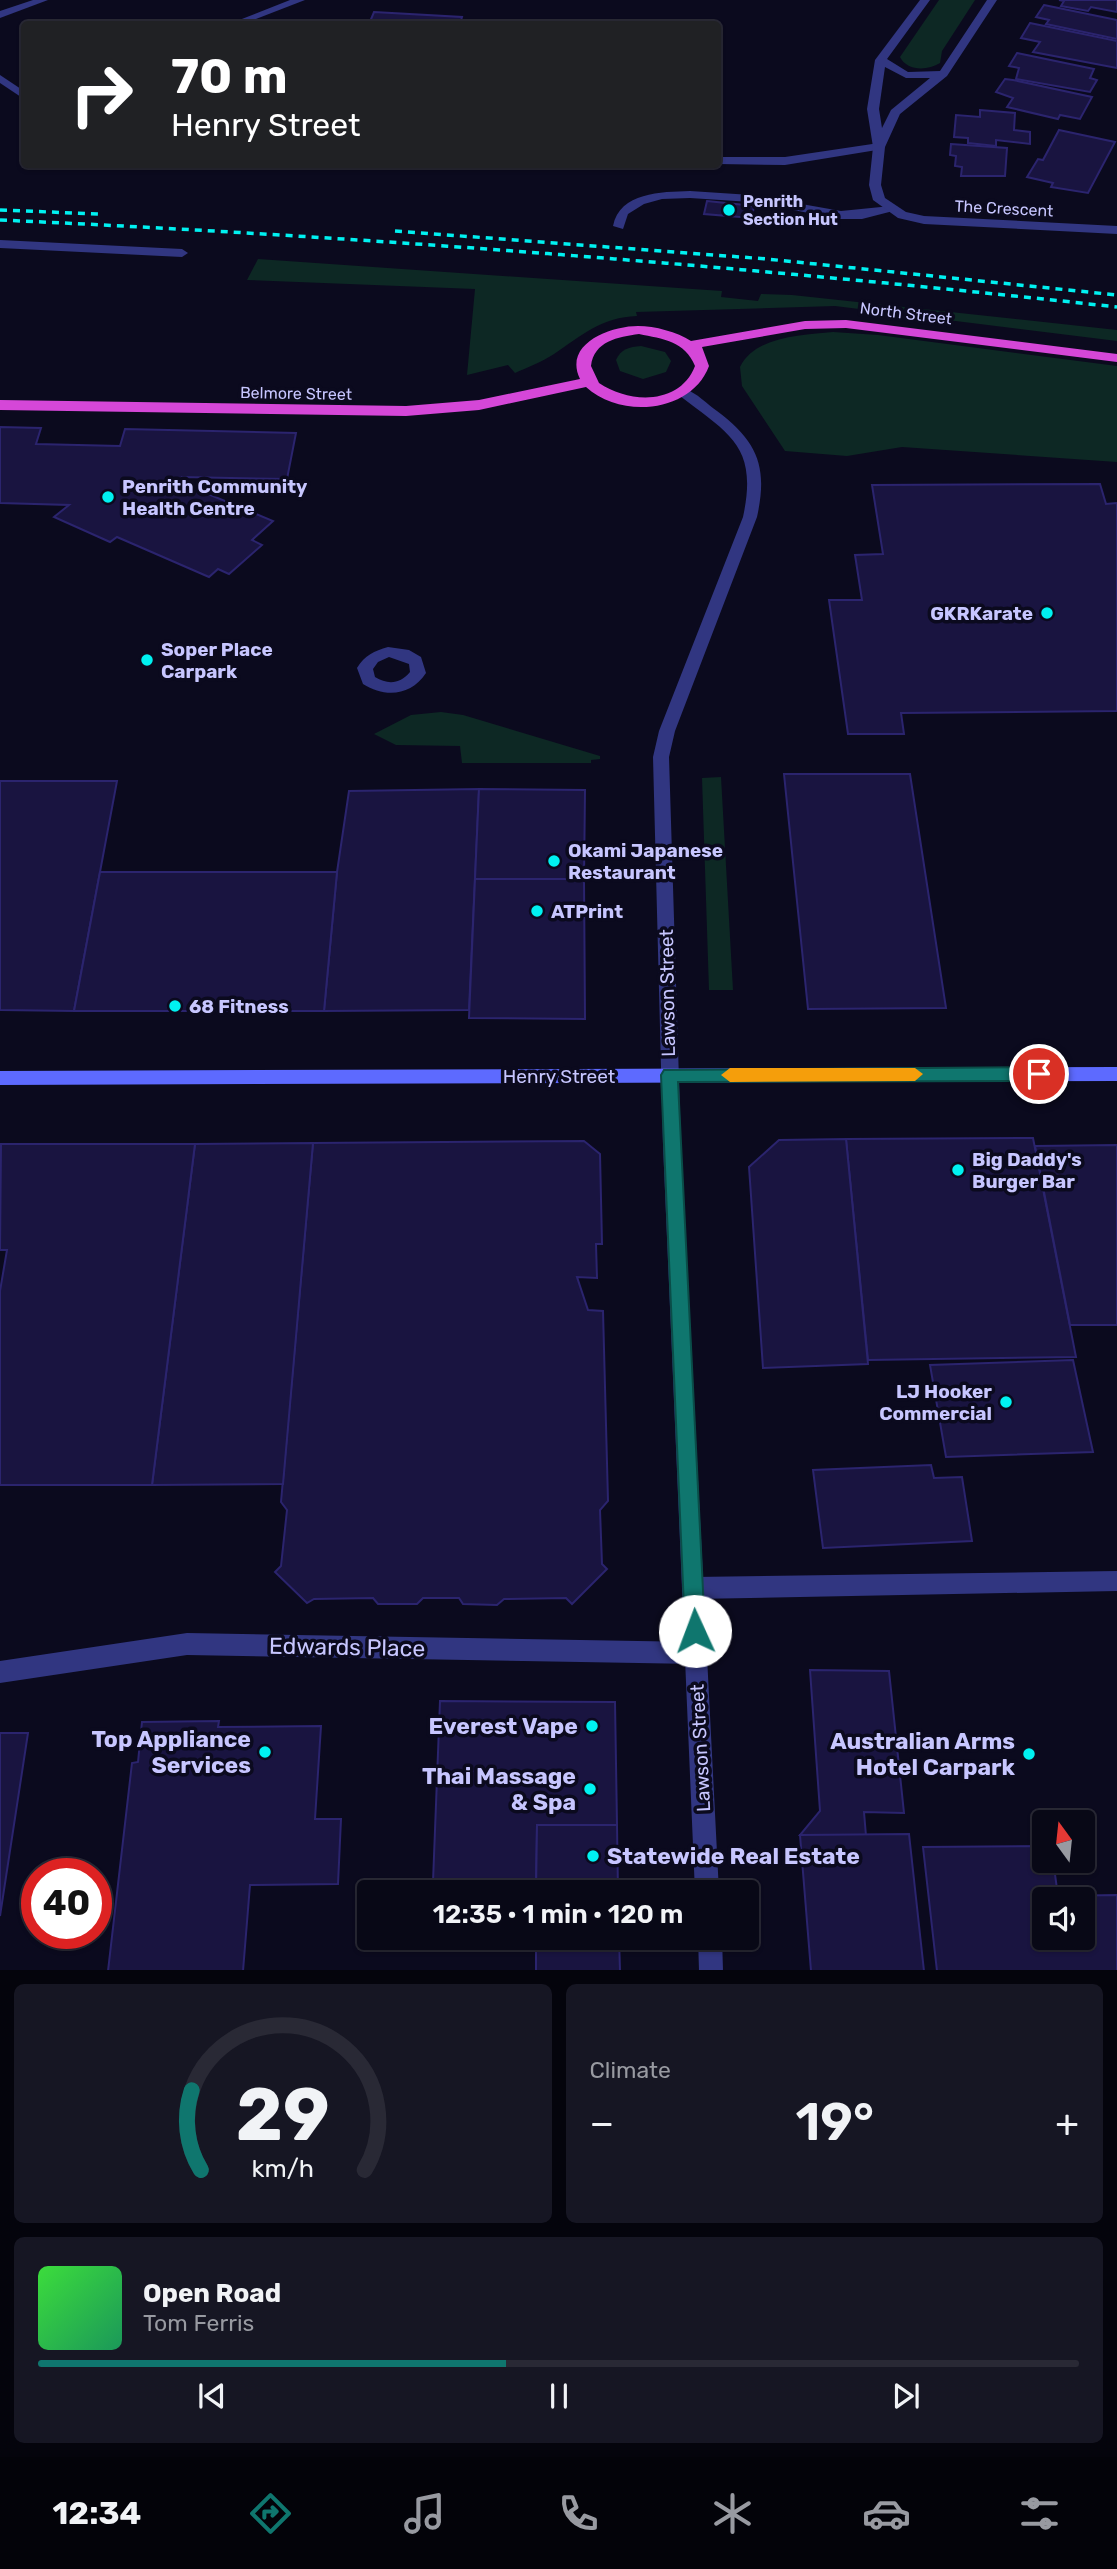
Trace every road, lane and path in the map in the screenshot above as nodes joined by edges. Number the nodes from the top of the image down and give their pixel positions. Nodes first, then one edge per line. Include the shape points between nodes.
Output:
1 (43, 0) edge
2 (300, 0) edge
3 (925, 0) edge
4 (992, 0) edge
5 (0, 15) edge
6 (242, 21) edge
7 (881, 60) junction
8 (943, 74) junction
9 (0, 78) edge
10 (21, 94) edge
11 (879, 147) junction
12 (721, 161) edge
13 (891, 210) junction
14 (619, 226) dead end
15 (1117, 230) edge
16 (0, 244) edge
17 (182, 253) dead end
18 (691, 345) junction
19 (1117, 358) edge
20 (588, 382) junction
21 (685, 393) junction
22 (0, 405) edge
23 (1117, 1073) edge
24 (670, 1075) junction
25 (0, 1078) edge
26 (1117, 1581) edge
27 (694, 1588) junction
28 (696, 1653) junction
29 (0, 1672) edge
30 (706, 1880) edge
31 (710, 1950) edge
32 (711, 1970) edge

1 - 5 street
2 - 6 street
3 - 7 street
4 - 8 street
7 - 8 street via 906,75
7 - 11 street via 873,109
8 - 11 street via 895,112
9 - 10 street
11 - 12 street via 785,162
11 - 13 street via 876,196
13 - 14 street via 840,215 684,193 633,204 622,212
13 - 15 street, The Crescent via 924,220
16 - 17 street
18 - 19 highway, North Street via 805,325 846,324
18 - 20 highway via 677,337 639,330 603,338 583,358
18 - 21 highway via 699,354 702,375
20 - 21 highway via 607,395 633,402
20 - 22 highway, Belmore Street via 479,405 406,411
21 - 24 street, Lawson Street via 732,430 749,450 758,483 735,562 663,744
23 - 24 main road, Henry Street
24 - 25 main road, Henry Street
24 - 27 street, Lawson Street
26 - 27 street
27 - 28 street, Lawson Street
28 - 29 street, Edwards Place via 187,1644
28 - 30 street, Lawson Street
31 - 32 street

